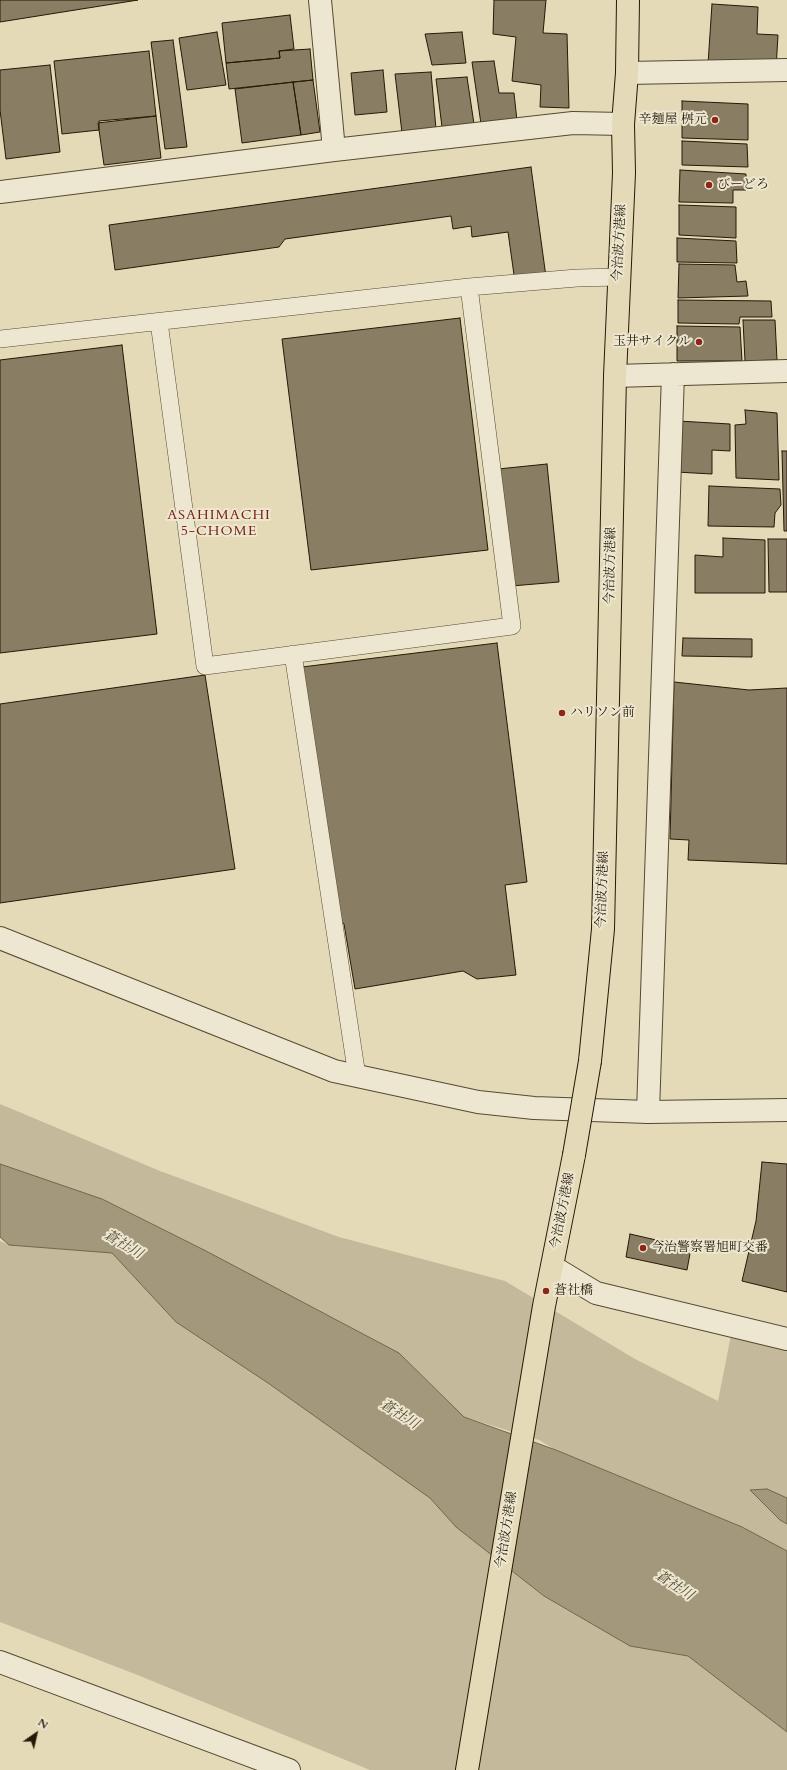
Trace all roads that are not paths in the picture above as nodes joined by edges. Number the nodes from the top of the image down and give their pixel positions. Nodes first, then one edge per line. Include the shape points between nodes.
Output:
1 (320, 0) edge
2 (628, 0) edge
3 (787, 70) edge
4 (627, 73) junction
5 (623, 124) junction
6 (334, 150) junction
7 (0, 192) edge
8 (618, 278) junction
9 (469, 288) junction
10 (159, 322) junction
11 (0, 339) edge
12 (787, 371) edge
13 (673, 374) junction
14 (615, 376) junction
15 (293, 654) junction
16 (0, 938) edge
17 (357, 1076) junction
18 (787, 1110) edge
19 (648, 1112) junction
20 (553, 1267) junction
21 (787, 1339) edge
22 (0, 1662) edge
23 (289, 1770) edge
24 (467, 1770) edge

1 - 6 street
2 - 4 main road, 今治波方港線
3 - 4 street
4 - 5 main road, 今治波方港線
5 - 6 street via 573,123
5 - 8 main road, 今治波方港線 via 624,173
6 - 7 street
8 - 9 lane via 577,278
8 - 14 main road, 今治波方港線
9 - 10 lane
9 - 15 lane via 512,626
10 - 11 lane
10 - 15 lane via 205,666
12 - 13 street
13 - 14 street
13 - 19 street
14 - 20 main road, 今治波方港線, bridge via 603,929 590,1061
15 - 17 lane
16 - 17 street via 334,1071
17 - 19 street via 478,1102 534,1108
18 - 19 street
20 - 21 street via 596,1293
20 - 24 main road, 今治波方港線 via 544,1306
22 - 23 street

